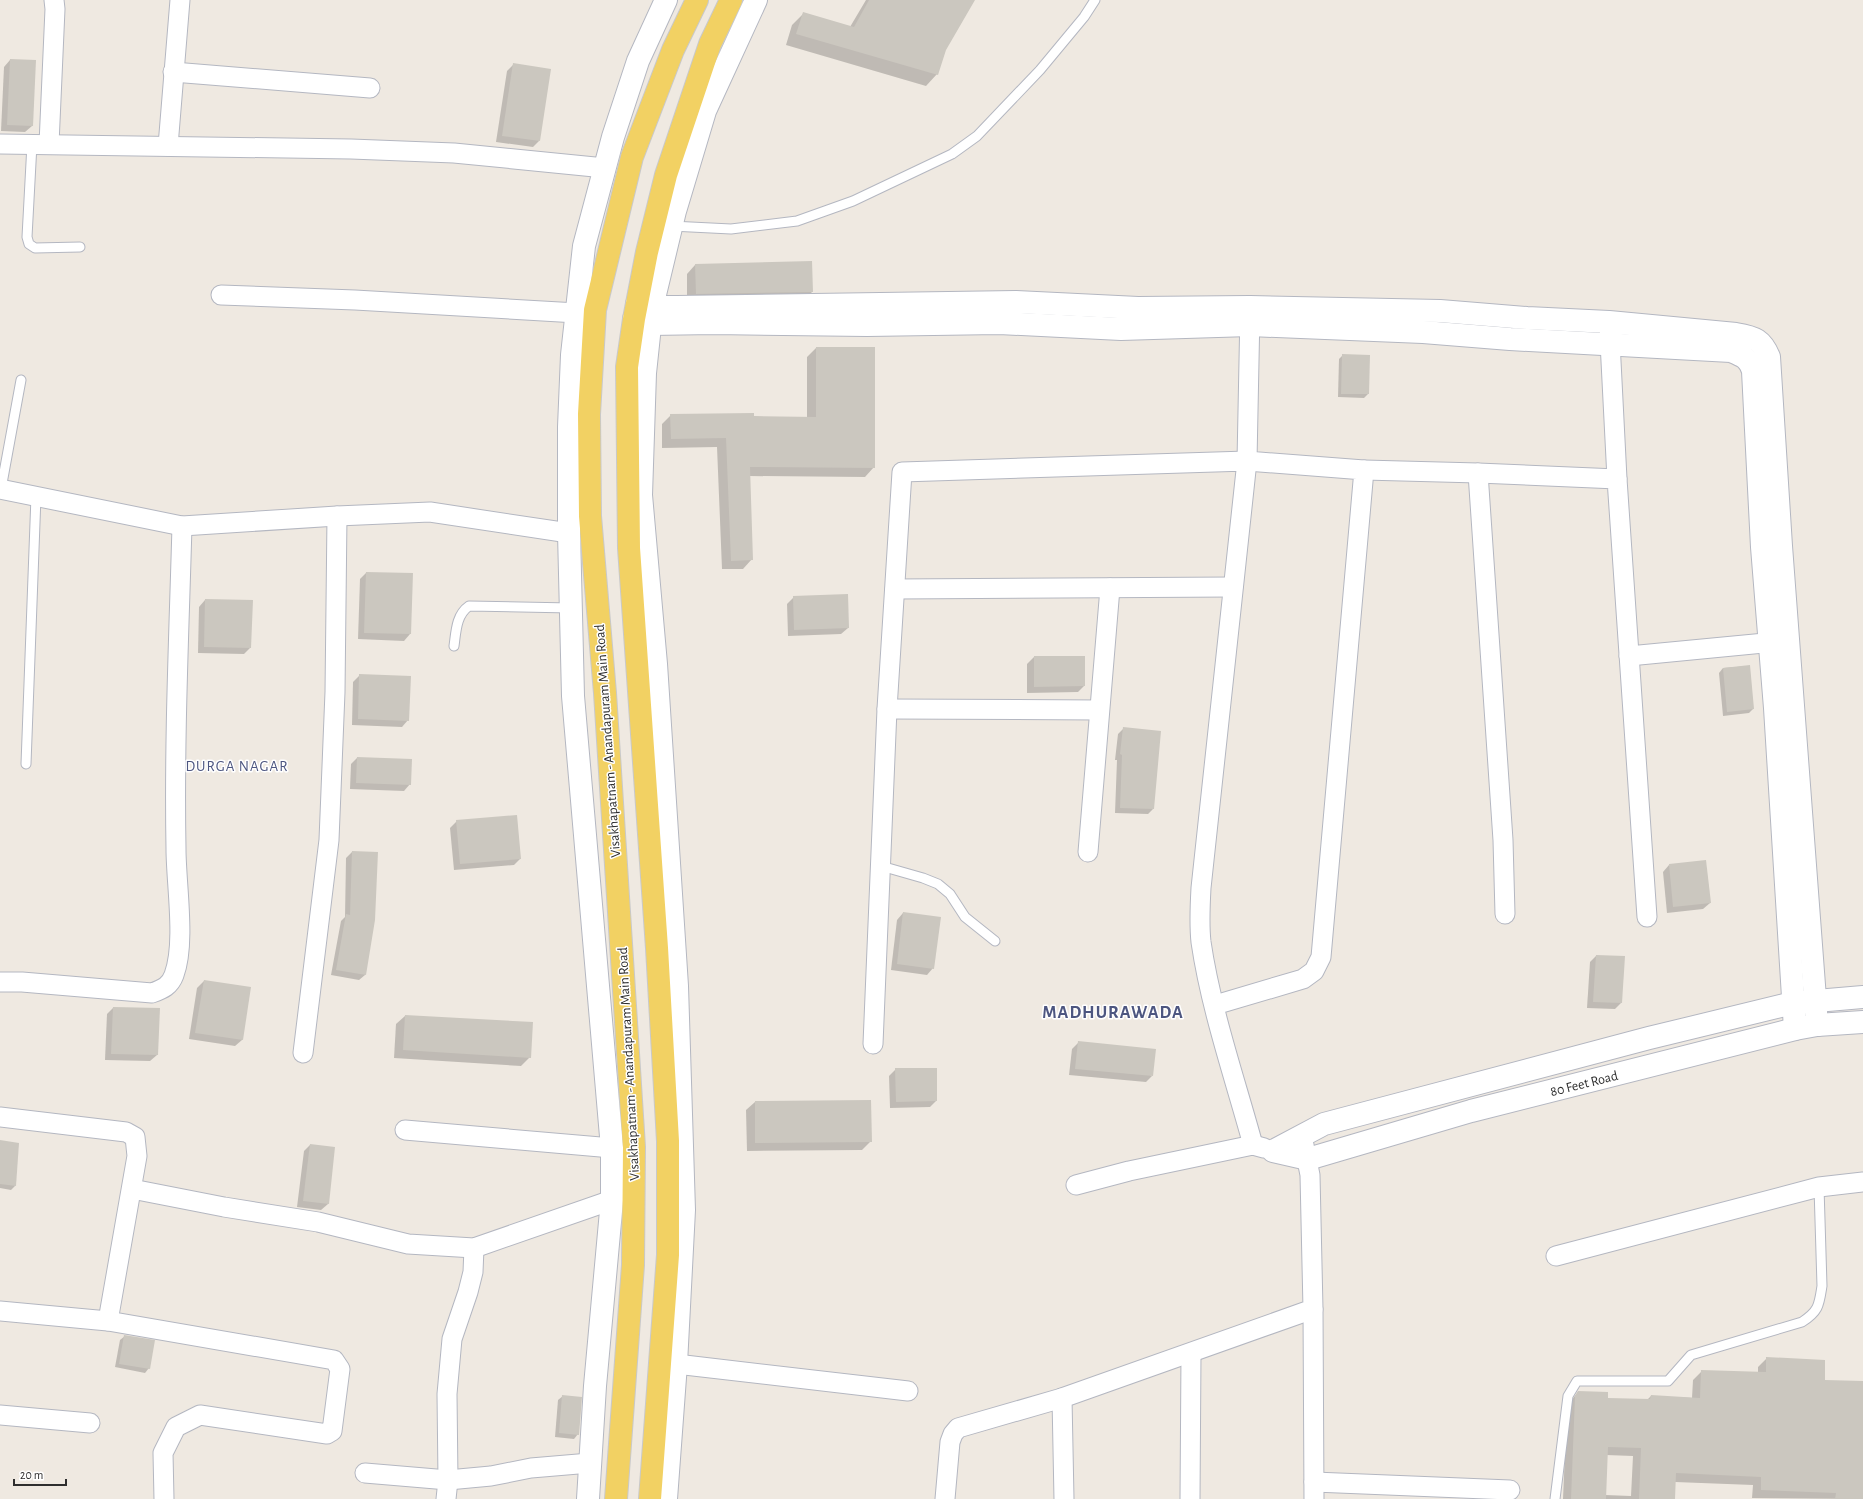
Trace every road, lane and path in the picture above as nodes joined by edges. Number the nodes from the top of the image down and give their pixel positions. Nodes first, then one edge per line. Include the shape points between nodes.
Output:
1 (54, 0) edge
2 (180, 0) edge
3 (666, 0) edge
4 (697, 0) edge
5 (731, 0) edge
6 (756, 0) edge
7 (1095, 0) edge
8 (173, 72) junction
9 (370, 88) dead end
10 (0, 144) edge
11 (41, 144) junction
12 (168, 146) junction
13 (605, 168) junction
14 (671, 226) junction
15 (80, 247) dead end
16 (222, 295) dead end
17 (577, 313) junction
18 (643, 313) junction
19 (1250, 316) junction
20 (1609, 322) junction
21 (1610, 344) junction
22 (21, 380) dead end
23 (1247, 460) junction
24 (1364, 470) junction
25 (1478, 473) junction
26 (1616, 479) junction
27 (1, 489) edge
28 (36, 496) junction
29 (336, 516) junction
30 (182, 526) junction
31 (569, 533) junction
32 (1233, 587) junction
33 (1110, 588) junction
34 (895, 589) junction
35 (571, 608) junction
36 (1779, 642) junction
37 (454, 646) dead end
38 (1629, 656) junction
39 (887, 709) junction
40 (1099, 710) junction
41 (26, 764) dead end
42 (1088, 852) dead end
43 (881, 866) junction
44 (1505, 914) dead end
45 (1647, 917) dead end
46 (995, 941) dead end
47 (0, 982) edge
48 (1863, 998) edge
49 (1804, 1001) junction
50 (1215, 1005) junction
51 (1863, 1022) edge
52 (1817, 1025) junction
53 (1796, 1029) junction
54 (873, 1044) dead end
55 (303, 1053) dead end
56 (0, 1118) edge
57 (405, 1130) dead end
58 (1302, 1136) junction
59 (1252, 1145) junction
60 (612, 1148) junction
61 (1273, 1151) junction
62 (1308, 1159) junction
63 (1863, 1182) edge
64 (1076, 1185) dead end
65 (1819, 1187) junction
66 (132, 1189) junction
67 (612, 1200) junction
68 (474, 1248) junction
69 (1556, 1256) dead end
70 (1314, 1309) junction
71 (0, 1311) edge
72 (108, 1321) junction
73 (1191, 1354) junction
74 (676, 1364) junction
75 (908, 1391) dead end
76 (1062, 1398) junction
77 (0, 1415) edge
78 (90, 1423) dead end
79 (590, 1463) junction
80 (365, 1473) dead end
81 (448, 1480) junction
82 (1510, 1490) dead end
83 (1314, 1491) edge
84 (164, 1499) edge
85 (446, 1499) edge
86 (588, 1499) edge
87 (616, 1499) edge
88 (650, 1499) edge
89 (666, 1499) edge
90 (945, 1499) edge
91 (1064, 1499) edge
92 (1190, 1499) edge
93 (1555, 1499) edge

1 - 11 street
2 - 8 street
3 - 13 street via 638,61
4 - 87 main road, Visakhapatnam - Anandapuram Main Road via 673,50 632,157 596,310 590,407 590,516 606,693 634,1147 633,1265
5 - 18 main road via 710,44 666,175 647,252
6 - 14 street via 705,111
7 - 14 lane via 1040,70 977,136 952,154 853,201 796,221 731,229
8 - 9 street
8 - 12 street
10 - 11 street
11 - 12 street
11 - 15 lane via 27,236 29,244 35,248
12 - 13 street via 454,153
13 - 17 street via 584,246
14 - 18 street
16 - 17 street
17 - 31 street via 572,355 569,427
18 - 19 street via 1016,302
18 - 74 street via 645,373 641,495 656,664 677,986 684,1210
18 - 88 main road via 627,367 629,548 658,948 668,1141 668,1255
19 - 20 street via 1440,311
19 - 21 street via 1510,339
19 - 23 street
20 - 21 street
20 - 36 street via 1749,336 1764,345 1769,358
21 - 26 street
21 - 36 street via 1731,351 1747,357 1750,362 1753,371
22 - 27 lane
23 - 24 street
23 - 32 street
23 - 34 street via 902,472
24 - 25 street
24 - 50 street via 1321,957 1314,971 1303,979
25 - 26 street
25 - 44 street
26 - 38 street
27 - 28 street
28 - 30 street
28 - 41 lane
29 - 30 street
29 - 31 street via 430,512
29 - 55 street via 335,692 329,840
30 - 47 street via 176,849 179,952 174,976 166,988 152,992
31 - 35 street
32 - 33 street
32 - 50 street via 1199,919 1201,942
33 - 34 street
33 - 40 street
34 - 39 street
35 - 37 lane via 469,606 463,610 458,620
35 - 60 street via 573,696
36 - 38 street
36 - 49 street via 1804,836
38 - 45 street
39 - 40 street
39 - 43 street
40 - 42 street
43 - 46 lane via 938,884 950,894 965,917
43 - 54 street
48 - 49 street
49 - 52 street
49 - 53 street
49 - 58 street via 1649,1038 1324,1124
50 - 59 street
51 - 52 street, 80 Feet Road
52 - 53 street, 80 Feet Road
53 - 62 street, 80 Feet Road via 1470,1111
56 - 66 street via 126,1132 135,1137 137,1156
57 - 60 street
58 - 61 street
58 - 62 street
59 - 61 street
59 - 64 street
60 - 67 street
61 - 62 street
62 - 70 street
63 - 65 street
65 - 69 street
65 - 93 lane via 1822,1286 1813,1315 1802,1322 1691,1355 1668,1381 1577,1381 1568,1396
66 - 68 street via 318,1222 408,1244
66 - 72 street
67 - 68 street
67 - 79 street via 595,1378
68 - 81 street via 473,1272 452,1339 447,1394
70 - 73 street
70 - 83 street
71 - 72 street
72 - 84 street via 334,1360 340,1369 332,1430 327,1434 200,1415 176,1427 164,1453
73 - 76 street
73 - 92 street
74 - 75 street
74 - 89 street
76 - 90 street via 958,1428 950,1442
76 - 91 street
77 - 78 street
79 - 81 street via 531,1468 491,1476
79 - 86 street
80 - 81 street
81 - 85 street
82 - 83 street

